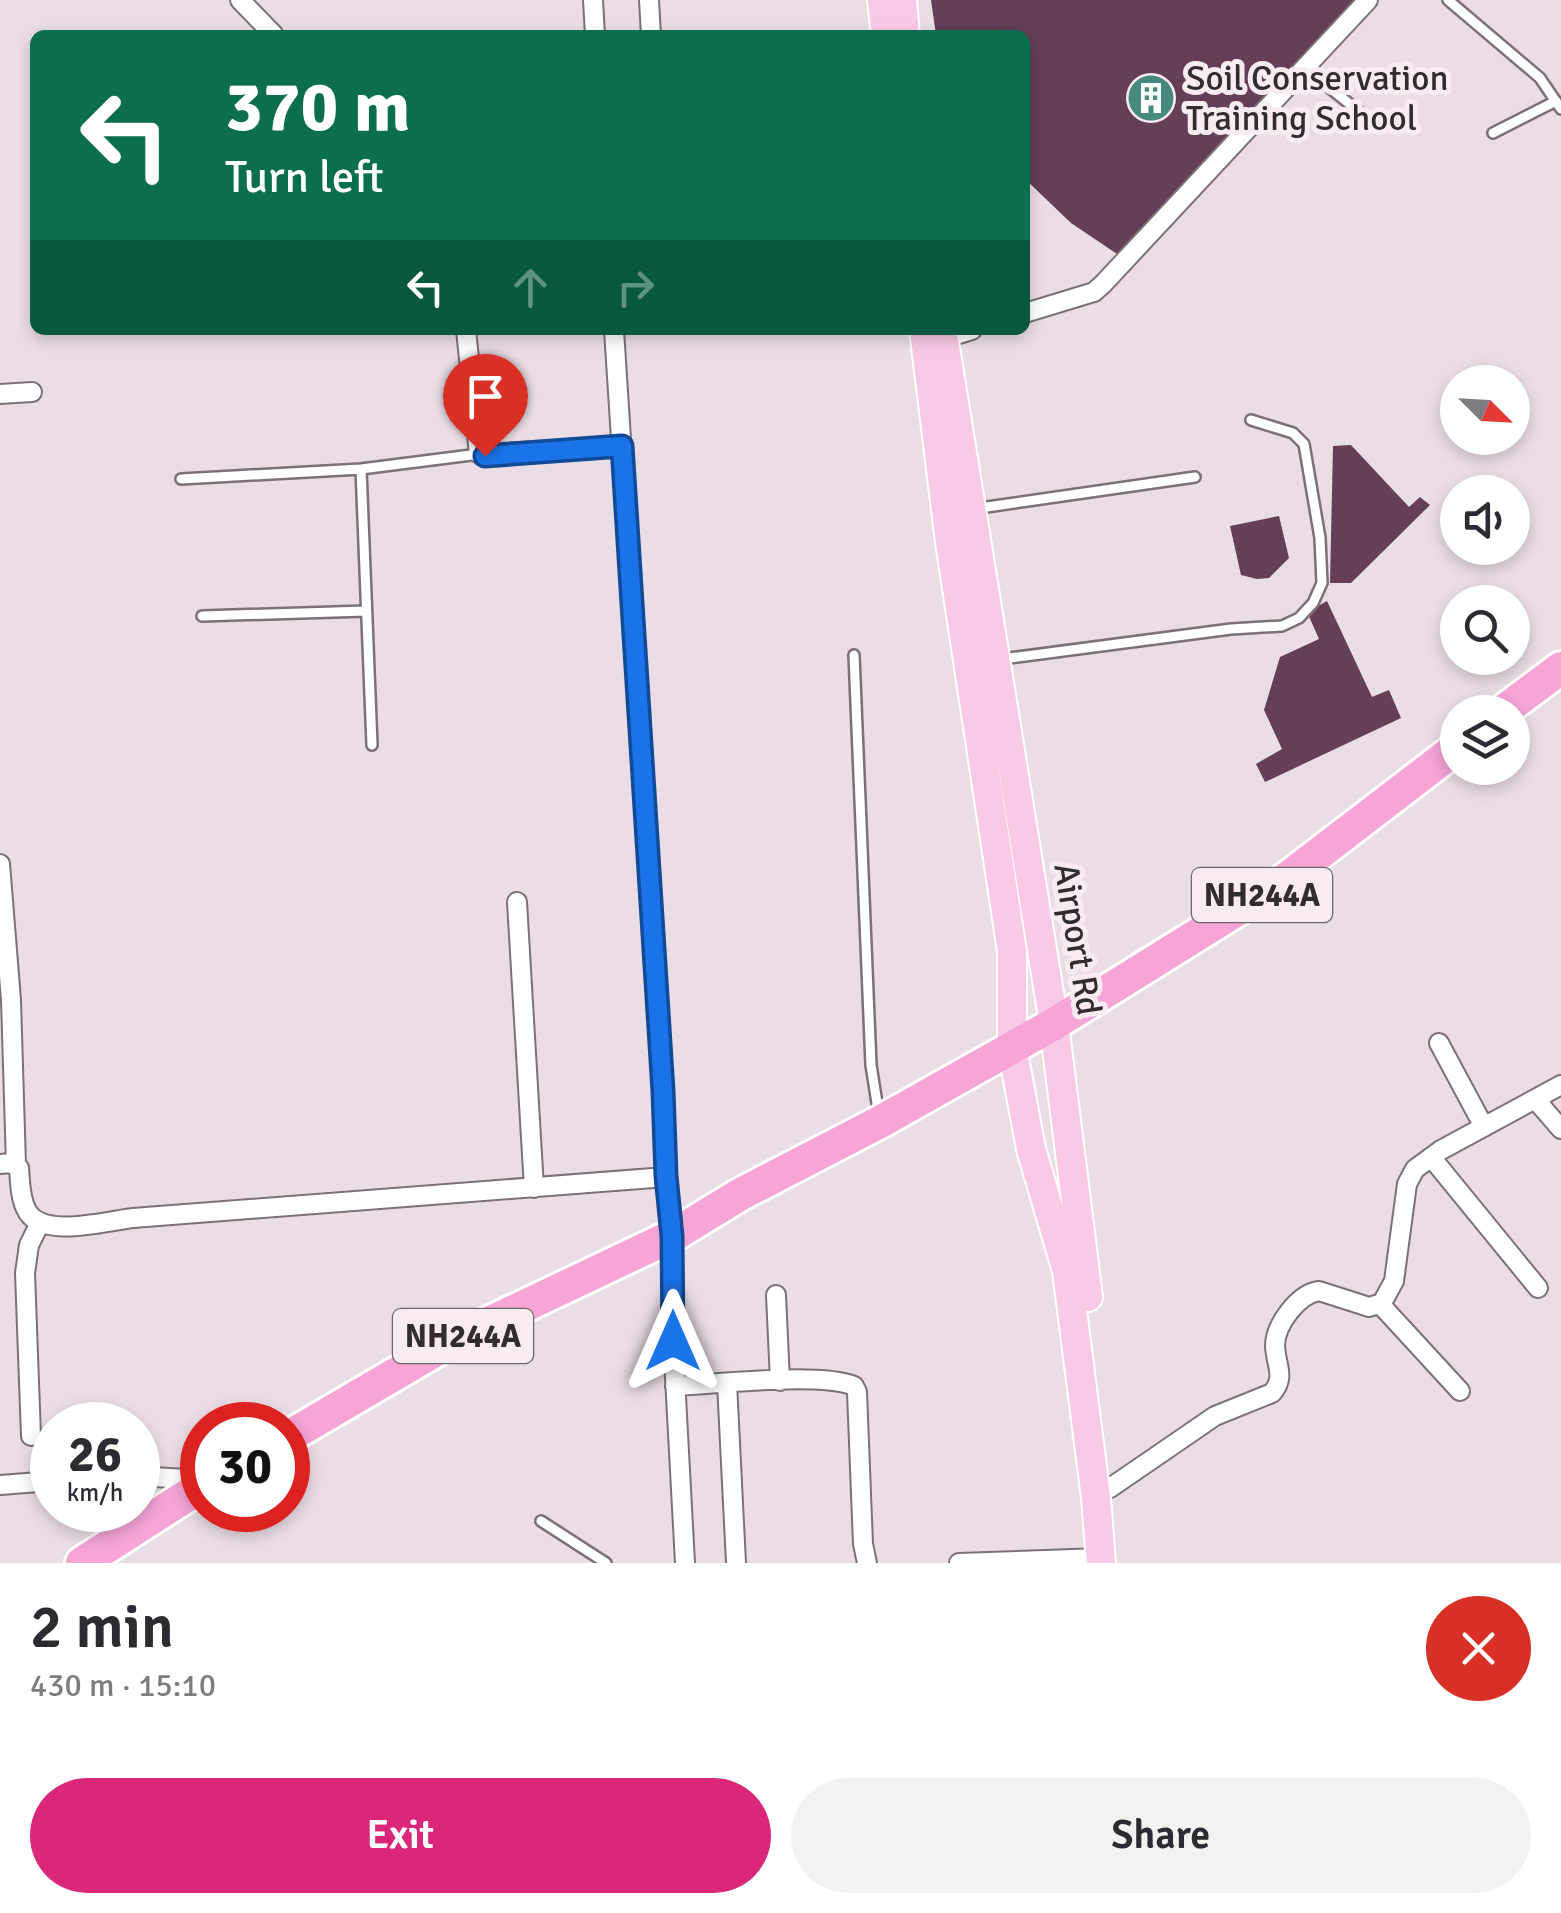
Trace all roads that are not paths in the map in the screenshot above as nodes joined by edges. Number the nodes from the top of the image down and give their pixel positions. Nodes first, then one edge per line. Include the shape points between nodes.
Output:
1 (240, 0) edge
2 (593, 0) edge
3 (649, 0) edge
4 (882, 0) edge
5 (902, 0) edge
6 (1368, 0) edge
7 (1448, 0) edge
8 (269, 30) edge
9 (595, 30) edge
10 (651, 30) edge
11 (885, 30) edge
12 (905, 30) edge
13 (1305, 68) junction
14 (1559, 105) edge
15 (1377, 126) dead end
16 (1493, 133) dead end
17 (1030, 312) edge
18 (467, 335) edge
19 (614, 335) edge
20 (936, 335) edge
21 (936, 335) edge
22 (32, 392) dead end
23 (0, 394) edge
24 (1251, 420) dead end
25 (622, 446) junction
26 (479, 454) junction
27 (361, 469) junction
28 (1195, 477) dead end
29 (181, 479) dead end
30 (970, 509) junction
31 (366, 611) junction
32 (202, 616) dead end
33 (854, 655) dead end
34 (994, 660) junction
35 (1561, 668) edge
36 (1525, 695) edge
37 (372, 745) dead end
38 (1440, 761) edge
39 (0, 864) edge
40 (517, 902) dead end
41 (1054, 1024) junction
42 (1439, 1043) dead end
43 (1012, 1047) junction
44 (1561, 1085) edge
45 (1535, 1100) junction
46 (880, 1122) junction
47 (1484, 1128) junction
48 (1561, 1129) edge
49 (1431, 1157) junction
50 (8, 1164) edge
51 (666, 1176) junction
52 (534, 1188) junction
53 (40, 1223) junction
54 (672, 1236) junction
55 (1538, 1288) dead end
56 (776, 1295) dead end
57 (1380, 1304) junction
58 (780, 1382) junction
59 (727, 1383) junction
60 (675, 1386) junction
61 (1460, 1390) dead end
62 (30, 1406) edge
63 (310, 1423) edge
64 (30, 1483) edge
65 (0, 1486) edge
66 (1110, 1488) junction
67 (180, 1498) edge
68 (541, 1520) dead end
69 (1106, 1561) edge
70 (82, 1563) edge
71 (606, 1563) edge
72 (685, 1563) edge
73 (736, 1563) edge
74 (867, 1563) edge
75 (959, 1563) edge

1 - 8 street
2 - 9 street
3 - 10 street
4 - 11 main road
5 - 12 main road
6 - 13 street
7 - 14 lane via 1540,78
13 - 15 lane
13 - 17 street via 1104,284
14 - 16 lane
18 - 26 street
19 - 25 street
20 - 30 main road, Airport Rd
21 - 43 main road via 950,542 1012,950
22 - 23 street
24 - 34 lane via 1304,444 1322,584 1299,618 1282,626
25 - 26 street
25 - 51 street
26 - 27 lane
27 - 29 lane
27 - 31 lane
28 - 30 lane
30 - 34 main road, Airport Rd
31 - 32 lane
31 - 37 lane
33 - 46 lane via 871,1064
34 - 41 main road, Airport Rd
35 - 36 highway
38 - 41 highway, NH244A via 1282,882
39 - 50 street via 10,1000
40 - 52 street
41 - 43 highway, NH244A
41 - 66 main road, Airport Rd
42 - 47 street
43 - 46 highway, NH244A
43 - 69 main road via 1031,1149 1067,1271
44 - 45 street
45 - 47 street
45 - 48 street
46 - 54 highway, NH244A
47 - 49 street
49 - 55 street
49 - 57 street via 1407,1184 1394,1281
50 - 53 street via 24,1207
51 - 52 street
51 - 54 street
52 - 53 street via 61,1227
53 - 62 street via 25,1259
54 - 60 street
54 - 63 highway, NH244A via 455,1340
56 - 58 street
57 - 61 street
57 - 66 street via 1369,1307 1319,1291 1300,1299 1277,1335 1281,1373 1272,1393 1215,1416
58 - 59 street
58 - 74 street via 837,1382 857,1389
59 - 60 street
59 - 73 street
60 - 72 street
64 - 65 street
66 - 69 main road, Airport Rd
67 - 70 highway
68 - 71 lane
69 - 75 street

